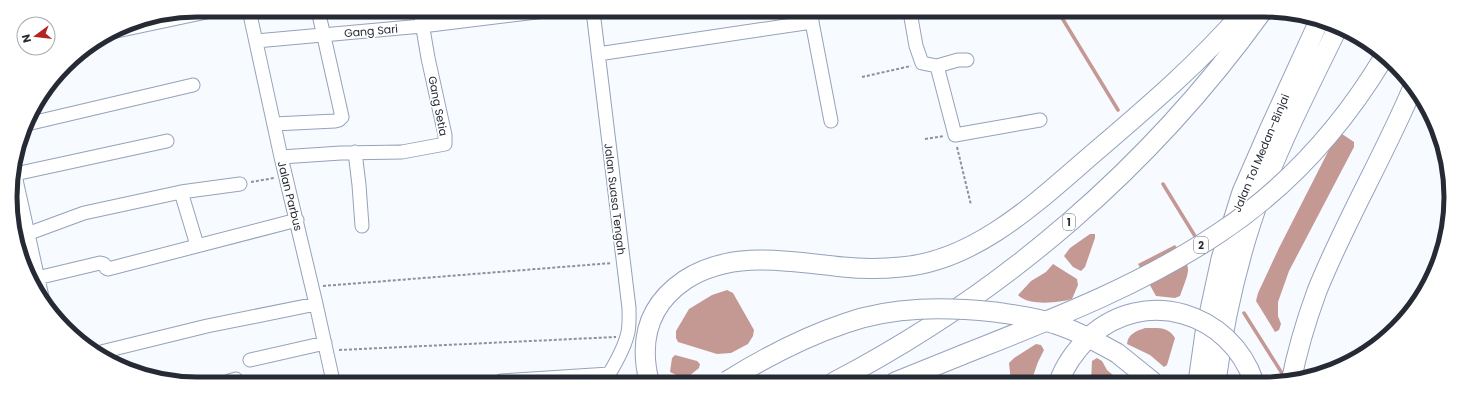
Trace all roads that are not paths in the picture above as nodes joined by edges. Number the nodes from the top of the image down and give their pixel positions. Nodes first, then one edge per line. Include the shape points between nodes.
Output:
1 (251, 17) edge
2 (319, 17) edge
3 (421, 17) edge
4 (496, 17) edge
5 (594, 17) edge
6 (812, 17) edge
7 (911, 17) edge
8 (1238, 17) edge
9 (1258, 17) edge
10 (173, 19) edge
11 (144, 25) edge
12 (1317, 25) edge
13 (422, 26) junction
14 (1335, 32) edge
15 (323, 35) junction
16 (260, 41) junction
17 (598, 54) junction
18 (967, 60) dead end
19 (1382, 61) edge
20 (936, 66) junction
21 (193, 85) dead end
22 (1410, 92) edge
23 (1040, 120) dead end
24 (831, 121) dead end
25 (34, 122) edge
26 (277, 124) junction
27 (167, 140) dead end
28 (355, 152) junction
29 (285, 157) junction
30 (19, 172) edge
31 (17, 184) edge
32 (240, 184) road end
33 (181, 192) junction
34 (297, 220) junction
35 (362, 226) dead end
36 (27, 234) junction
37 (197, 246) junction
38 (38, 278) junction
39 (39, 283) edge
40 (316, 304) junction
41 (326, 347) junction
42 (104, 351) edge
43 (250, 360) dead end
44 (1293, 375) edge
45 (332, 377) edge
46 (607, 377) edge
47 (648, 377) edge
48 (734, 377) edge
49 (844, 377) edge
50 (907, 377) edge
51 (1061, 377) edge
52 (1147, 377) edge
53 (1199, 377) edge
54 (1217, 377) edge
55 (1252, 377) edge

1 - 16 street, Jalan Parbus
2 - 15 street
3 - 13 street, Gang Setia
4 - 13 street, Gang Sari
5 - 17 street, Jalan Suasa Tengah
6 - 17 street
6 - 24 street
7 - 20 street via 922,63
8 - 47 highway via 1143,111 1034,204 1001,228 961,251 931,262 901,268 863,268 786,260 745,260 702,271 685,280 659,306 650,322 644,352
9 - 49 highway, 1 via 1223,64 1178,117 1068,223 944,318
10 - 11 street
12 - 53 highway, Jalan Tol Medan–Binjai via 1242,192 1221,259
13 - 15 street, Gang Sari
13 - 28 street, Gang Setia via 445,144 402,152
14 - 54 highway, Jalan Tol Medan–Binjai via 1288,131 1253,219 1236,277
15 - 16 street, Gang Sari
15 - 26 street via 342,112 341,119
16 - 26 street, Jalan Parbus
17 - 46 street, Jalan Suasa Tengah via 629,308 627,336
18 - 20 street
19 - 50 highway, 2, bridge via 1358,98 1320,145 1280,185 1221,232 1116,291
20 - 23 street via 954,135
21 - 25 street
22 - 44 highway via 1317,291
26 - 29 street, Jalan Parbus
27 - 30 street
28 - 29 street, Gang Setia
28 - 35 street
29 - 34 street, Jalan Parbus via 285,175
31 - 36 street
32 - 33 street
33 - 36 street via 84,213
33 - 37 street
34 - 37 street
34 - 40 street, Jalan Parbus
36 - 38 street
37 - 38 street via 108,269 104,264 100,264
38 - 39 street
40 - 41 street, Jalan Parbus
40 - 42 street via 207,326
41 - 43 street
41 - 45 street, Jalan Parbus
48 - 52 highway, bridge via 778,352 847,322 886,313 934,309 1008,314 1054,323 1118,353
51 - 55 highway, bridge via 1074,353 1095,332 1128,314 1153,310 1192,317 1217,330 1236,349

